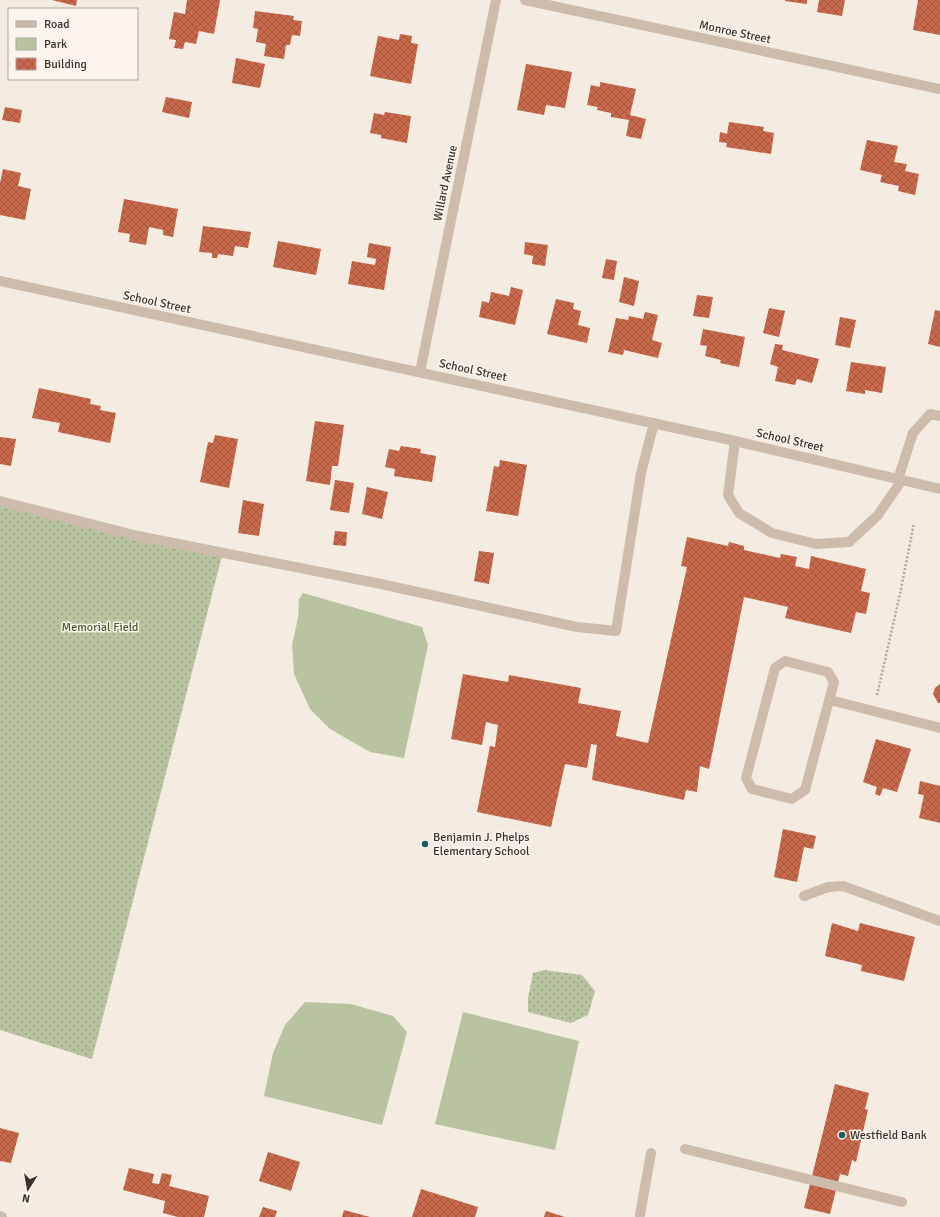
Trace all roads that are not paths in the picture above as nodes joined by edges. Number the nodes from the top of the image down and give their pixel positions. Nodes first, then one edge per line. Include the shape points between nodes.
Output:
1 (496, 0) edge
2 (525, 0) edge
3 (940, 89) edge
4 (0, 281) edge
5 (420, 372) junction
6 (940, 416) edge
7 (654, 423) junction
8 (735, 441) junction
9 (900, 480) junction
10 (940, 489) edge
11 (0, 501) edge
12 (830, 700) junction
13 (940, 728) edge
14 (804, 896) dead end
15 (940, 921) edge
16 (685, 1149) dead end
17 (650, 1153) dead end
18 (902, 1202) dead end
19 (640, 1215) dead end

1 - 5 street, Willard Avenue
2 - 3 street, Monroe Street
4 - 5 street, School Street
5 - 7 street, School Street
6 - 9 street via 930,414 913,433
7 - 8 street, School Street
7 - 11 street via 641,473 616,631 577,627 381,584 138,536
8 - 9 street, School Street
8 - 9 street via 728,495 739,513 772,533 816,544 849,542 878,515
9 - 10 street, School Street
12 - 12 street via 834,682 828,672 785,661 775,668 746,778 752,789 792,799 806,790
12 - 13 street
14 - 15 street via 828,887 843,886
16 - 18 street
17 - 19 street

